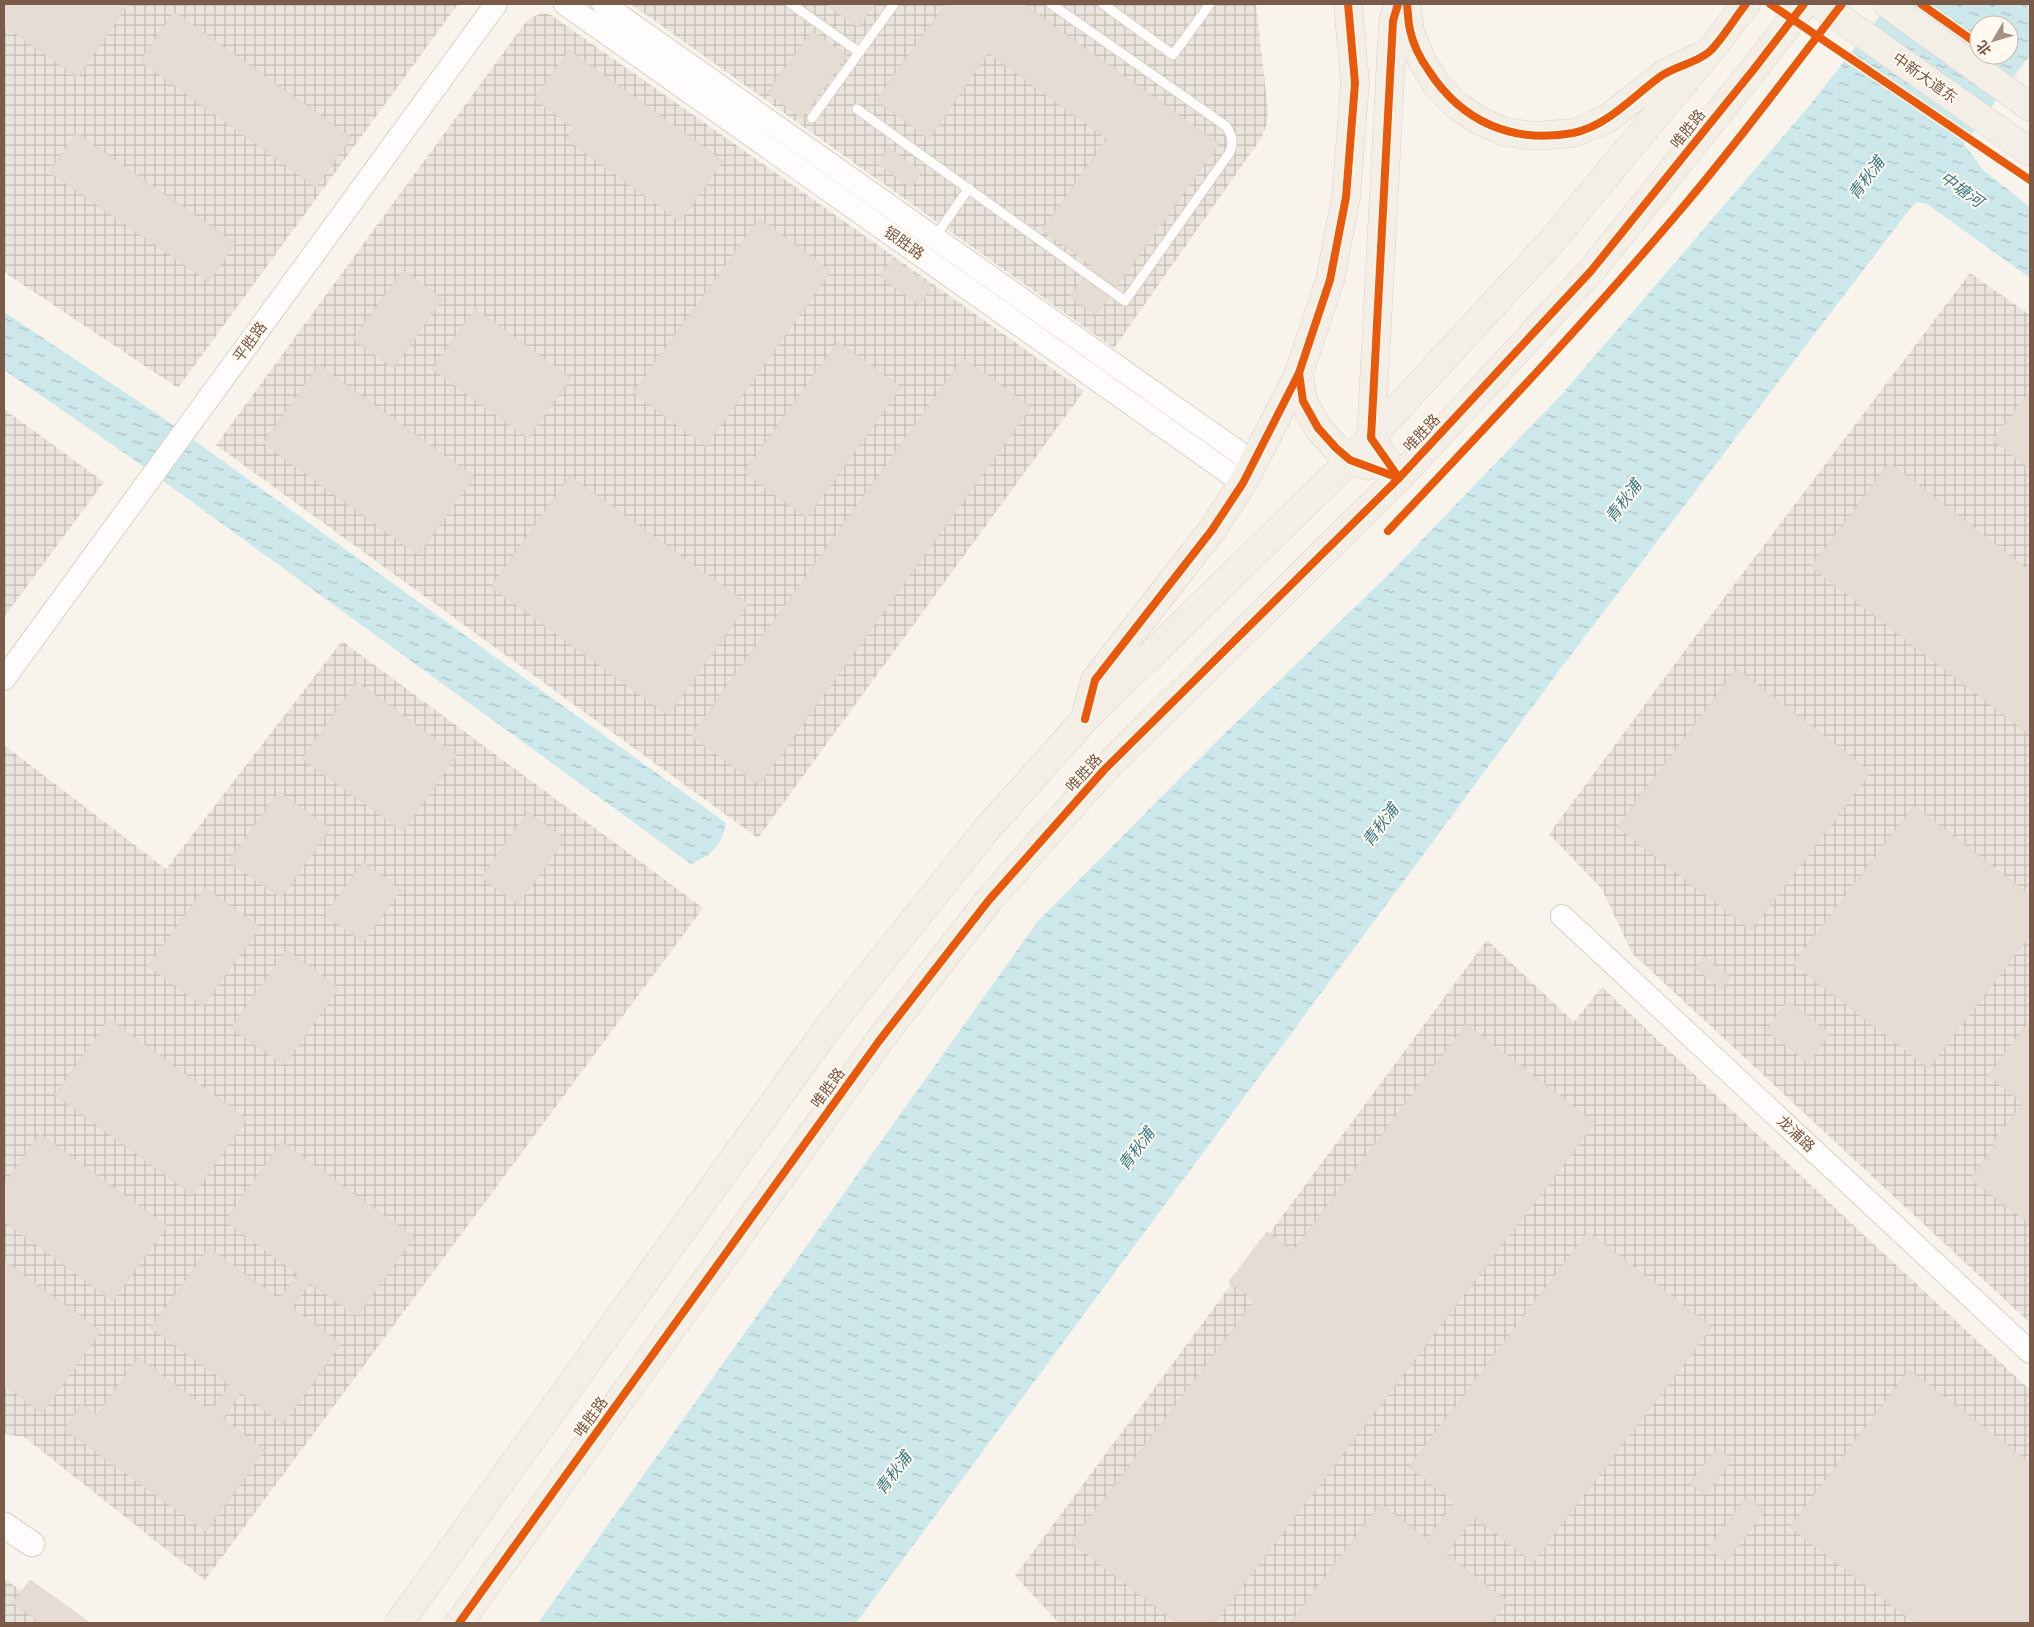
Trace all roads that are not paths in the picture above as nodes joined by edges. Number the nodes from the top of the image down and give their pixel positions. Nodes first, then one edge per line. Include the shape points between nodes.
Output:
1 (496, 4) edge
2 (565, 4) edge
3 (603, 4) edge
4 (791, 4) edge
5 (894, 4) edge
6 (1051, 4) edge
7 (1103, 4) edge
8 (1210, 4) edge
9 (1348, 4) edge
10 (1398, 4) edge
11 (1407, 4) edge
12 (1746, 4) edge
13 (1804, 4) edge
14 (1820, 4) edge
15 (1887, 4) edge
16 (859, 52) junction
17 (1709, 52) junction
18 (2030, 106) edge
19 (857, 109) dead end
20 (812, 118) dead end
21 (2030, 152) edge
22 (969, 188) junction
23 (935, 237) junction
24 (1299, 373) junction
25 (1371, 438) junction
26 (1350, 460) junction
27 (1249, 473) junction
28 (1400, 478) junction
29 (4, 679) edge
30 (1085, 719) junction
31 (1562, 916) dead end
32 (2030, 1352) edge
33 (4, 1525) edge
34 (32, 1544) dead end
35 (399, 1623) edge
36 (459, 1623) edge

1 - 29 street, 平胜路
2 - 27 street, 银胜路
3 - 23 street, 银胜路
4 - 16 lane
5 - 16 lane
6 - 22 lane via 1226,126 1232,136 1230,152 1125,301
7 - 8 lane via 1174,55
9 - 24 main road via 1355,82 1346,197 1330,280
10 - 25 main road via 1392,31
11 - 17 main road via 1410,32 1422,61 1438,85 1456,105 1478,120 1506,132 1535,136 1574,133 1607,119 1662,75
12 - 17 main road
13 - 28 main road, 唯胜路 via 1591,271
14 - 21 main road, 中新大道东
15 - 18 main road
16 - 20 lane
17 - 25 main road via 1551,242
19 - 22 lane
22 - 23 lane
23 - 27 street, 银胜路
24 - 26 main road via 1303,401 1318,428
24 - 27 main road
25 - 26 main road
25 - 28 main road
26 - 28 main road
26 - 30 main road
27 - 30 main road via 1212,530 1095,680
28 - 36 main road, 唯胜路 via 1104,770 989,900 879,1041
30 - 35 main road via 986,830 830,1025
31 - 32 street, 龙浦路
33 - 34 main road

